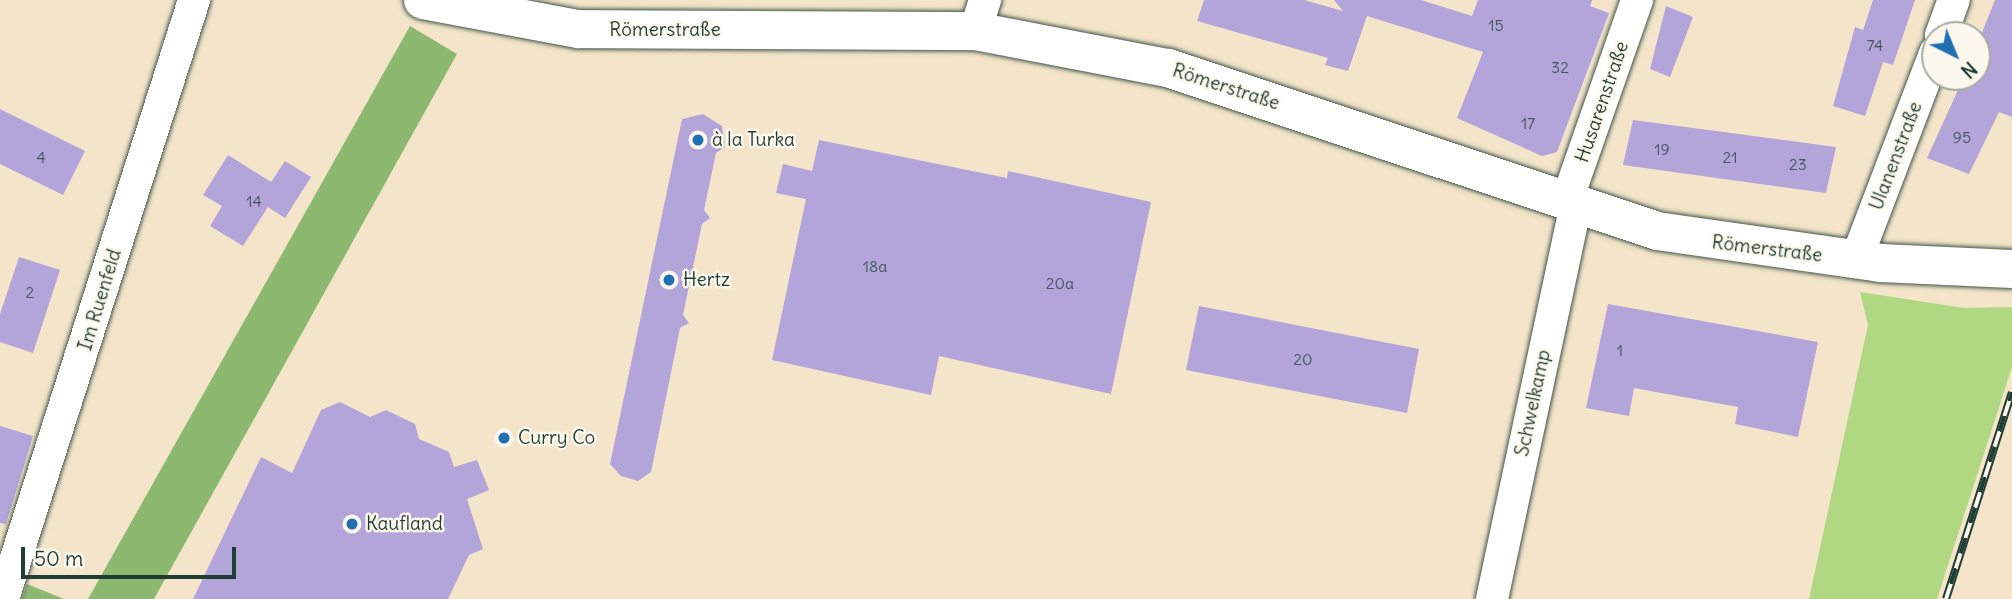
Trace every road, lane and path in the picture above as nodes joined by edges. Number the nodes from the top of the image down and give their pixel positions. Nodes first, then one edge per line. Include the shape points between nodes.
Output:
1 (194, 0) edge
2 (423, 0) edge
3 (1637, 0) edge
4 (1954, 0) edge
5 (980, 15) edge
6 (1946, 21) edge
7 (1921, 89) edge
8 (1571, 205) junction
9 (1856, 260) junction
10 (2012, 270) edge
11 (3, 599) edge
12 (1492, 599) edge

1 - 11 street, Im Ruenfeld
2 - 5 main road, Römerstraße via 578,29
3 - 8 street, Husarenstraße
4 - 6 street
5 - 8 main road, Römerstraße via 1168,68
7 - 9 street, Ulanenstraße
8 - 9 main road, Römerstraße via 1706,242
8 - 12 street, Schwelkamp
9 - 10 main road, Römerstraße

